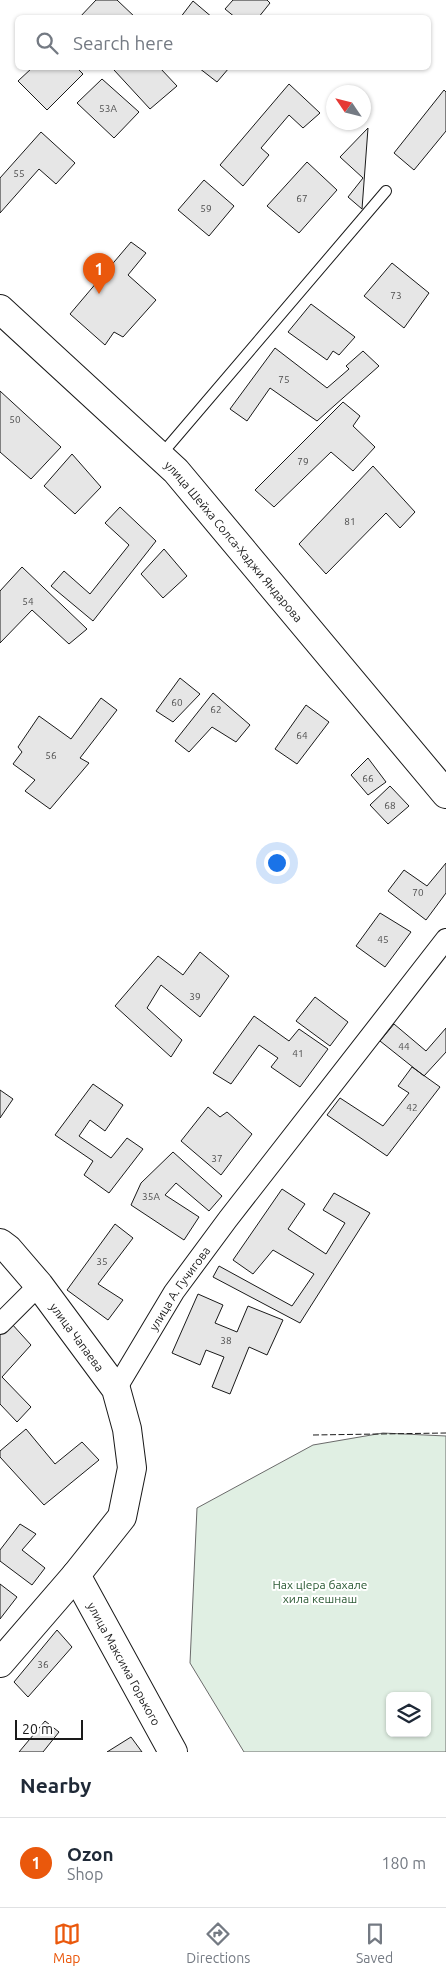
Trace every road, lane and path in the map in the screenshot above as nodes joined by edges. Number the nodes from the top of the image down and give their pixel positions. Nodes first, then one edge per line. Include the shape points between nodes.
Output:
1 (386, 191) dead end
2 (0, 309) edge
3 (160, 456) junction
4 (446, 794) edge
5 (446, 940) edge
6 (0, 1243) edge
7 (39, 1285) junction
8 (0, 1324) edge
9 (116, 1388) junction
10 (76, 1575) junction
11 (0, 1663) edge
12 (173, 1752) edge

1 - 3 lane
2 - 3 street, улица Шейха Солса-Хаджи Яндарова
3 - 4 street, улица Шейха Солса-Хаджи Яндарова via 176,471
5 - 9 street, улица А. Гучигова via 174,1292
6 - 7 street, улица Чапаева
7 - 8 street
7 - 9 street, улица Чапаева
9 - 10 street via 127,1429 132,1468 122,1516
10 - 11 street
10 - 12 street, улица Максима Горького

